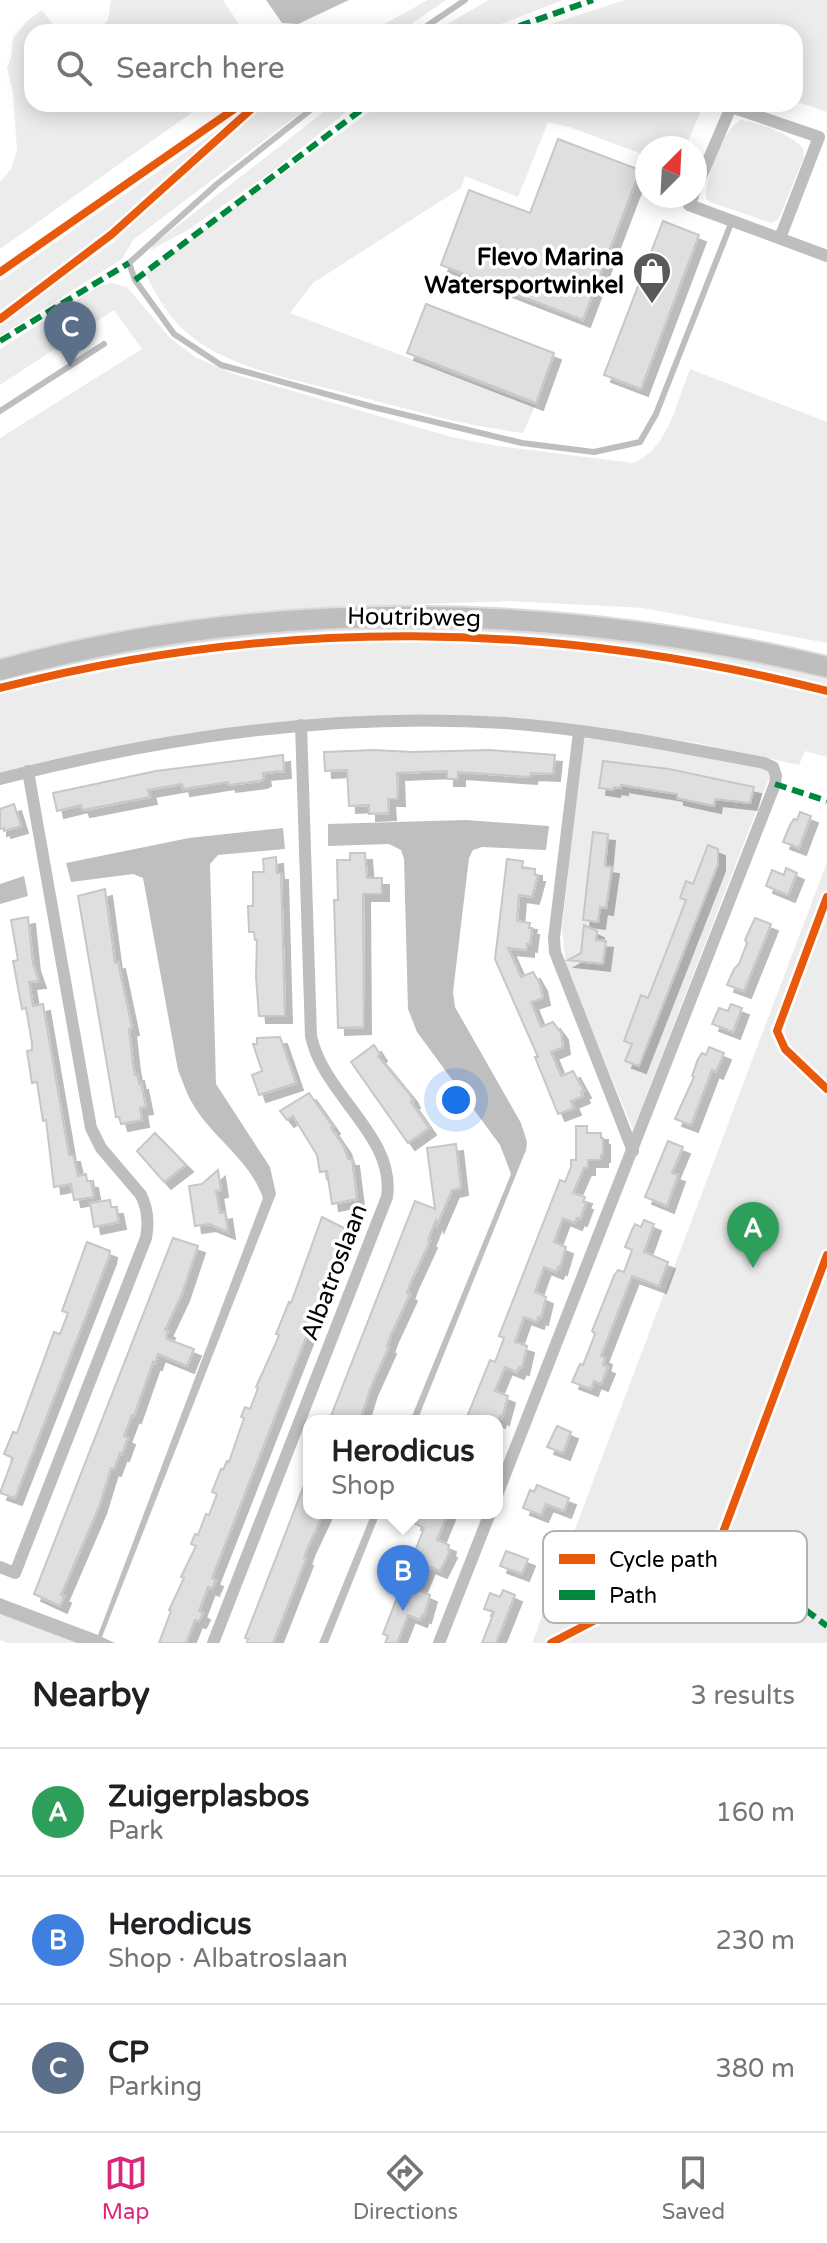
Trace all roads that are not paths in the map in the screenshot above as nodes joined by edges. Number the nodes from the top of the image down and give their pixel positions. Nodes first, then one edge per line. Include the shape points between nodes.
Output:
1 (465, 0) edge
2 (430, 24) edge
3 (308, 112) edge
4 (729, 112) edge
5 (746, 112) edge
6 (707, 163) edge
7 (697, 208) edge
8 (732, 221) junction
9 (780, 238) junction
10 (827, 256) edge
11 (104, 344) dead end
12 (0, 411) edge
13 (827, 667) edge
14 (0, 670) edge
15 (301, 725) junction
16 (579, 732) junction
17 (28, 771) junction
18 (0, 779) edge
19 (633, 1151) junction
20 (503, 1480) edge
21 (488, 1519) edge
22 (0, 1567) edge
23 (213, 1643) edge
24 (439, 1643) edge

1 - 2 lane
3 - 8 lane via 129,263 135,280 174,334 221,365 373,407 522,443 594,452 640,442 656,414
4 - 6 street
5 - 9 street via 819,137
7 - 8 street
8 - 9 street
9 - 10 street
11 - 12 lane
13 - 14 main road, Houtribweg via 751,649 587,625 433,616 292,621 164,636
15 - 16 street via 431,721
15 - 17 street via 159,742
15 - 23 street, Albatroslaan via 311,1036 322,1068 385,1160 389,1183
16 - 19 street via 555,952
16 - 19 street via 764,763 776,776
17 - 18 street
17 - 22 street via 91,1128 141,1195 148,1226 15,1573
19 - 20 street
21 - 24 street

